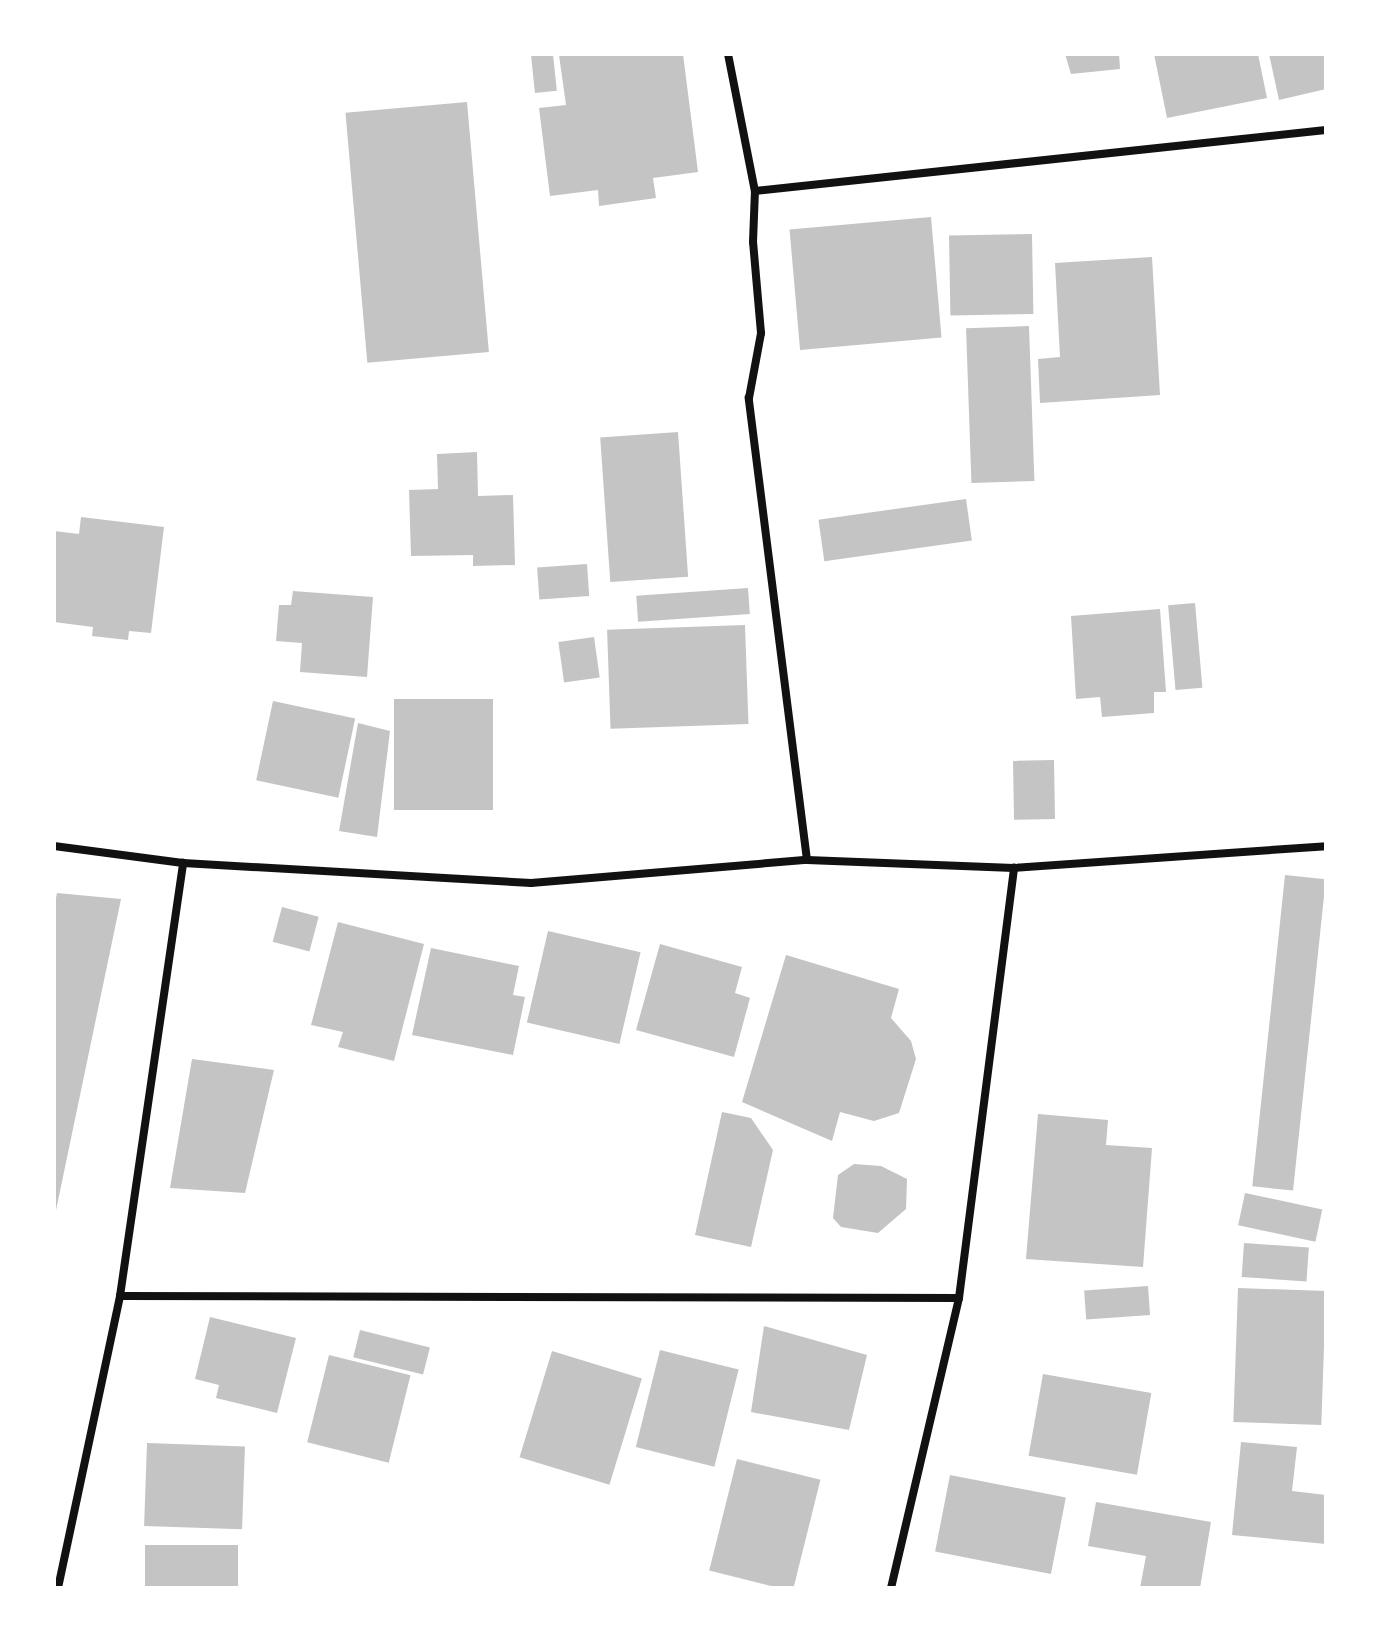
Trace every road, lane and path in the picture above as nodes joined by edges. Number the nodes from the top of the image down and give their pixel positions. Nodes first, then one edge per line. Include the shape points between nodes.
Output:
1 (728, 54) edge
2 (1326, 130) edge
3 (755, 191) junction
4 (54, 846) edge
5 (1326, 846) edge
6 (807, 860) junction
7 (183, 863) junction
8 (1014, 868) junction
9 (120, 1296) junction
10 (959, 1298) junction
11 (58, 1588) edge
12 (891, 1588) edge

1 - 3 street
2 - 3 street
3 - 6 street via 753,242 761,333 749,398
4 - 7 street
5 - 8 street
6 - 7 street via 531,883
6 - 8 street
7 - 9 street
8 - 10 street
9 - 10 street
9 - 11 street
10 - 12 street

